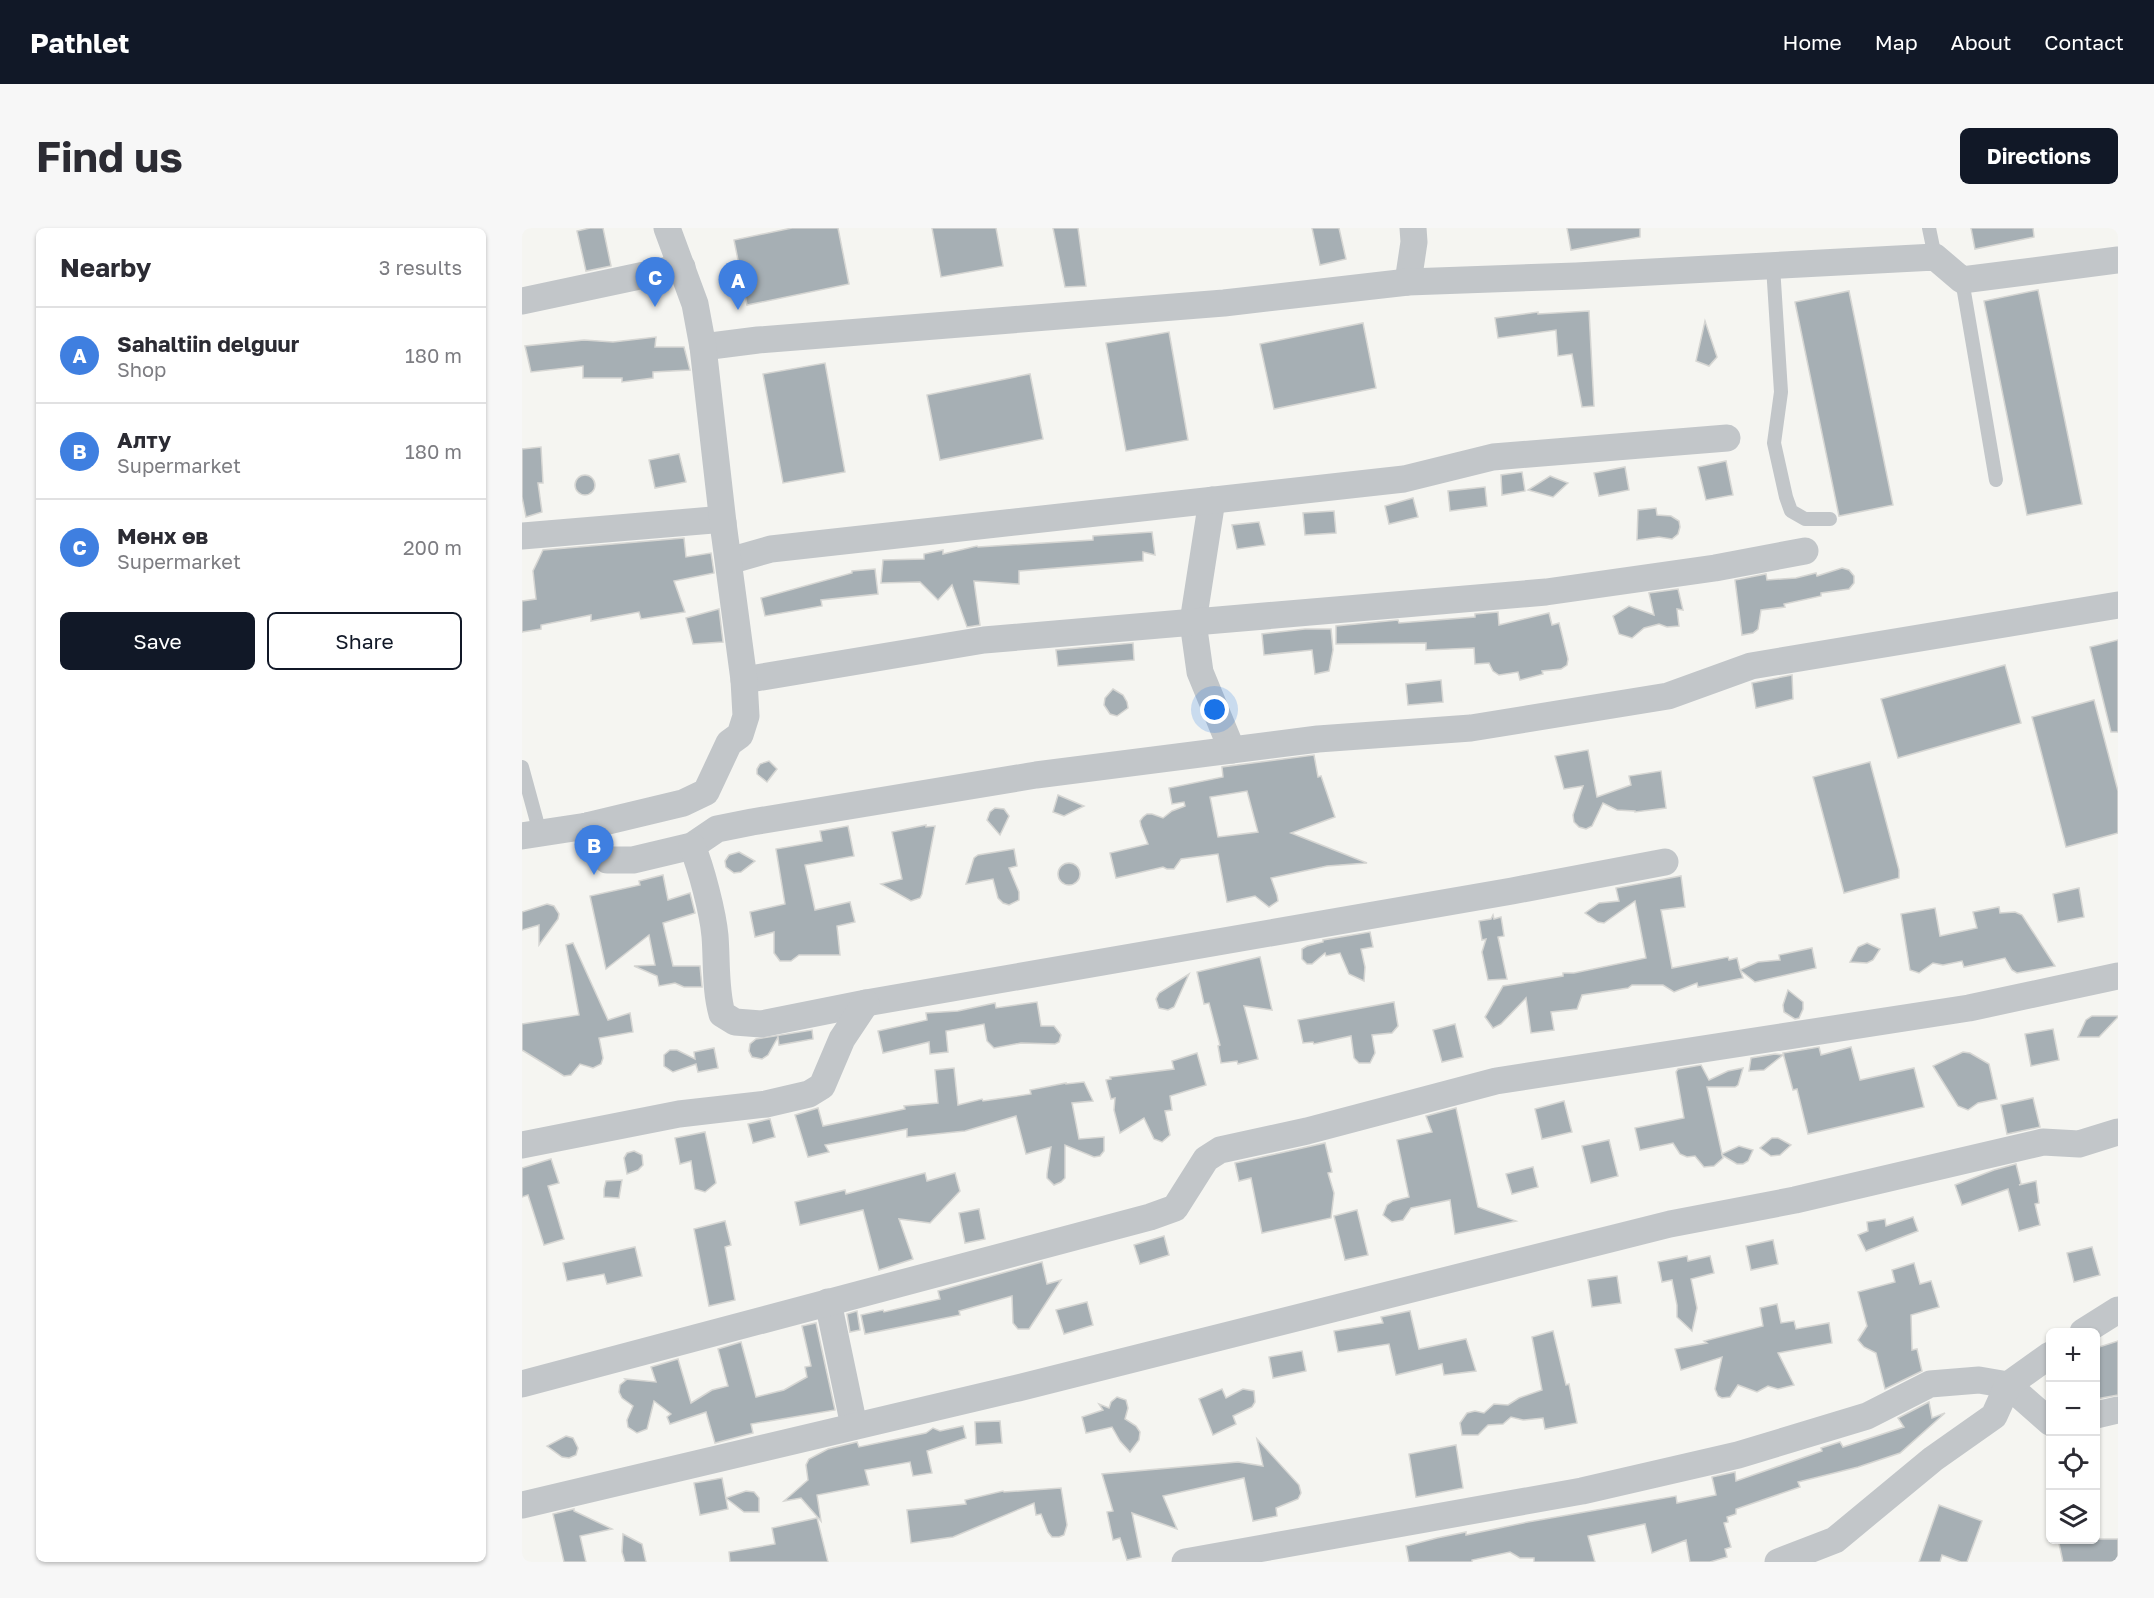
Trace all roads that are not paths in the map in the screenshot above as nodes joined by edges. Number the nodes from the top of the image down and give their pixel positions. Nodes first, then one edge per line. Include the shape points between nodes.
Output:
1 (667, 228) edge
2 (1413, 228) edge
3 (1929, 228) edge
4 (1935, 257) junction
5 (2118, 260) edge
6 (1773, 266) junction
7 (682, 267) junction
8 (1962, 280) junction
9 (1408, 282) junction
10 (522, 301) edge
11 (703, 347) junction
12 (1727, 438) dead end
13 (1996, 480) dead end
14 (1212, 500) junction
15 (1830, 519) dead end
16 (723, 523) junction
17 (522, 536) edge
18 (1804, 551) dead end
19 (729, 561) junction
20 (2118, 605) edge
21 (1193, 622) junction
22 (744, 680) junction
23 (1232, 750) junction
24 (522, 767) edge
25 (706, 792) junction
26 (587, 826) junction
27 (717, 829) junction
28 (531, 834) edge
29 (692, 846) junction
30 (1665, 862) dead end
31 (2118, 976) edge
32 (866, 1003) junction
33 (2118, 1132) edge
34 (522, 1145) edge
35 (828, 1302) junction
36 (2118, 1310) edge
37 (2089, 1328) edge
38 (2046, 1357) edge
39 (522, 1384) edge
40 (2008, 1385) junction
41 (2118, 1410) edge
42 (2100, 1414) edge
43 (2046, 1418) edge
44 (854, 1426) junction
45 (522, 1505) edge
46 (1185, 1562) edge
47 (1778, 1562) edge

1 - 7 street
2 - 9 street
3 - 4 lane
4 - 6 street
4 - 8 street
5 - 8 street
6 - 9 street
6 - 15 lane via 1780,392 1774,443 1786,497 1791,511 1805,519
7 - 10 street
7 - 11 street
8 - 13 lane
9 - 11 street via 1224,303
11 - 16 street
12 - 14 street via 1492,457 1404,479
14 - 19 street via 771,549
14 - 21 street
16 - 17 street via 713,520
16 - 19 street
18 - 21 street via 1546,592
19 - 22 street
20 - 23 street via 1751,666 1668,696 1471,728 1318,739
21 - 22 street via 984,640
21 - 23 street via 1200,672
22 - 25 street via 746,716 740,735 729,743
23 - 27 street via 1036,775
24 - 28 lane
25 - 26 street via 682,803
25 - 27 street
26 - 28 street
26 - 29 street via 596,850 607,860 633,860
27 - 29 street
29 - 32 street via 715,933 717,998 722,1014 735,1022 762,1024
30 - 32 street
31 - 35 street via 1969,1008 1496,1082 1220,1150 1206,1159 1175,1208
32 - 34 street via 842,1039 822,1086 809,1094 766,1104 679,1114
33 - 44 street via 2079,1144 2043,1142 1796,1200 1670,1224
35 - 39 street
35 - 44 street
36 - 37 street
38 - 40 street
40 - 43 street
40 - 46 street via 1979,1380 1930,1384 1867,1416 1738,1455 1582,1491
40 - 47 street via 1994,1416 1933,1459 1835,1540
41 - 42 street
44 - 45 street

